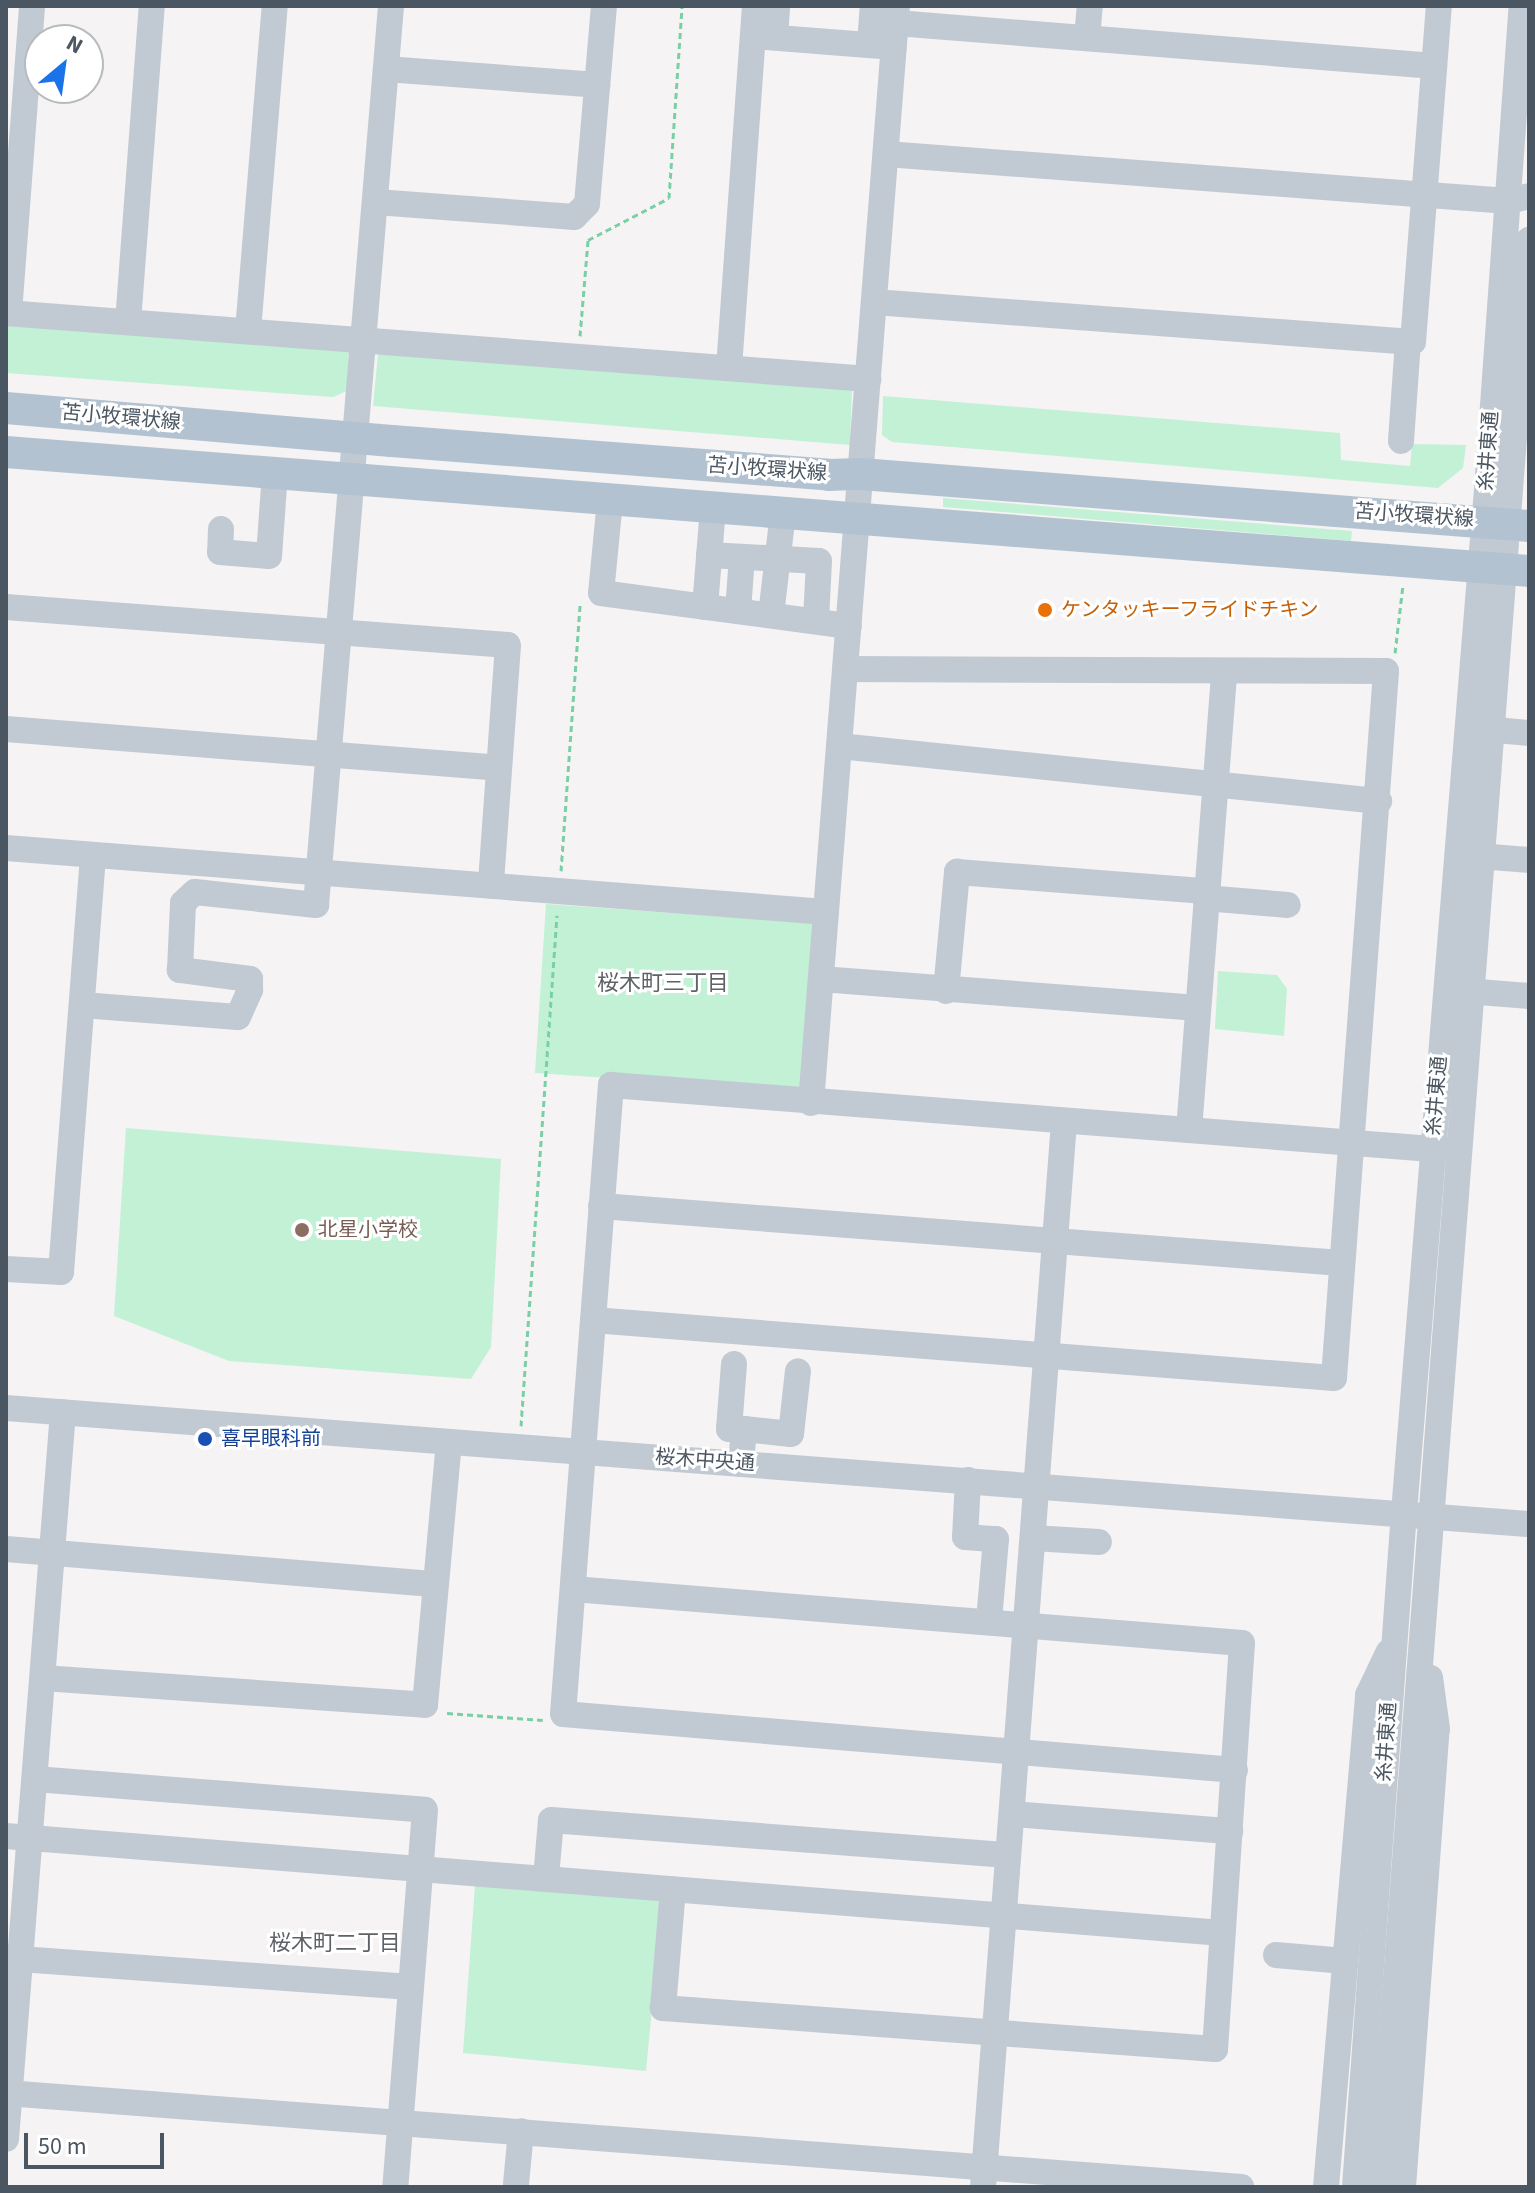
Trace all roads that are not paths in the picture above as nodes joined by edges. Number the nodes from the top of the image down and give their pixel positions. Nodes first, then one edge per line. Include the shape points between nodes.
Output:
1 (32, 6) edge
2 (152, 6) edge
3 (275, 6) edge
4 (391, 6) edge
5 (604, 6) edge
6 (755, 6) edge
7 (777, 6) edge
8 (873, 6) edge
9 (1090, 6) edge
10 (1439, 6) edge
11 (1522, 6) edge
12 (889, 30) edge
13 (764, 36) junction
14 (1087, 38) junction
15 (1434, 66) junction
16 (386, 69) junction
17 (597, 85) junction
18 (886, 154) junction
19 (1424, 195) junction
20 (1518, 198) edge
21 (376, 202) junction
22 (1529, 240) edge
23 (874, 302) junction
24 (8, 313) edge
25 (128, 322) junction
26 (248, 331) junction
27 (365, 340) junction
28 (1408, 341) junction
29 (729, 368) junction
30 (868, 379) junction
31 (6, 408) edge
32 (357, 438) junction
33 (1401, 441) dead end
34 (6, 452) edge
35 (275, 473) junction
36 (861, 474) junction
37 (353, 480) junction
38 (610, 500) junction
39 (713, 508) junction
40 (783, 513) junction
41 (857, 519) junction
42 (1507, 524) edge
43 (221, 529) dead end
44 (709, 555) junction
45 (742, 557) junction
46 (779, 559) junction
47 (1504, 569) edge
48 (6, 607) edge
49 (705, 607) junction
50 (738, 611) junction
51 (771, 615) junction
52 (816, 621) junction
53 (849, 626) junction
54 (340, 633) junction
55 (845, 669) junction
56 (1224, 671) junction
57 (6, 729) edge
58 (1479, 729) junction
59 (1529, 733) edge
60 (839, 746) junction
61 (331, 753) junction
62 (498, 768) junction
63 (1216, 784) junction
64 (1379, 801) junction
65 (6, 848) edge
66 (1471, 855) junction
67 (93, 856) junction
68 (1529, 860) edge
69 (321, 873) junction
70 (491, 885) junction
71 (1205, 894) junction
72 (1288, 905) dead end
73 (826, 912) junction
74 (821, 979) junction
75 (946, 991) junction
76 (1458, 991) junction
77 (1529, 996) edge
78 (82, 1005) junction
79 (1198, 1008) junction
80 (811, 1103) junction
81 (1064, 1121) junction
82 (1189, 1130) junction
83 (1351, 1142) junction
84 (1445, 1150) junction
85 (601, 1206) junction
86 (1054, 1242) junction
87 (1341, 1263) junction
88 (6, 1269) edge
89 (593, 1320) junction
90 (1047, 1356) junction
91 (734, 1364) dead end
92 (798, 1371) dead end
93 (6, 1408) edge
94 (63, 1412) junction
95 (744, 1429) junction
96 (449, 1442) junction
97 (582, 1452) junction
98 (741, 1464) junction
99 (968, 1480) junction
100 (1037, 1485) junction
101 (1404, 1512) junction
102 (1431, 1514) junction
103 (1529, 1524) edge
104 (1033, 1538) junction
105 (1099, 1542) dead end
106 (6, 1549) edge
107 (52, 1554) junction
108 (436, 1584) junction
109 (573, 1589) junction
110 (989, 1620) junction
111 (1026, 1623) junction
112 (1394, 1641) junction
113 (1420, 1651) junction
114 (43, 1678) junction
115 (1017, 1751) junction
116 (1235, 1770) junction
117 (35, 1779) junction
118 (1012, 1814) junction
119 (1230, 1831) junction
120 (18, 1837) edge
121 (1008, 1855) junction
122 (421, 1869) junction
123 (546, 1878) junction
124 (673, 1889) junction
125 (1004, 1915) junction
126 (1222, 1933) junction
127 (1276, 1955) dead end
128 (14, 1958) edge
129 (1345, 1961) junction
130 (411, 1987) junction
131 (995, 2033) junction
132 (1375, 2085) junction
133 (8, 2093) edge
134 (400, 2122) junction
135 (521, 2131) junction
136 (6, 2139) edge
137 (984, 2177) edge
138 (516, 2184) dead end
139 (395, 2187) edge
140 (1241, 2187) edge
141 (1326, 2187) edge
142 (1355, 2187) edge
143 (1380, 2187) edge
144 (1403, 2187) edge

1 - 24 street
2 - 25 street
3 - 26 street
4 - 16 street
5 - 17 street
6 - 13 street
7 - 13 street
8 - 12 street
9 - 14 street
10 - 15 street
11 - 20 street, 糸井東通
12 - 13 street
12 - 14 street
12 - 18 street
13 - 29 street
14 - 15 street
15 - 19 street
16 - 17 street
16 - 21 street
17 - 21 street via 587,204 574,217
18 - 19 street
18 - 23 street
19 - 20 street
19 - 28 street via 1413,342
20 - 42 street, 糸井東通
21 - 27 street
22 - 42 street, 糸井東通
23 - 28 street
23 - 30 street
24 - 25 street
25 - 26 street
26 - 27 street
27 - 29 street
27 - 32 street
28 - 33 street
29 - 30 street
30 - 36 street
31 - 32 main road, 苫小牧環状線
32 - 36 main road, 苫小牧環状線
32 - 37 street
34 - 35 main road, 苫小牧環状線
35 - 37 main road, 苫小牧環状線
35 - 43 street via 269,556 220,552
36 - 41 street
36 - 42 main road, 苫小牧環状線
37 - 38 main road, 苫小牧環状線
37 - 54 street
38 - 39 main road, 苫小牧環状線
38 - 49 street via 601,593
39 - 40 main road, 苫小牧環状線
39 - 44 street
40 - 41 main road, 苫小牧環状線
40 - 46 street
41 - 47 main road, 苫小牧環状線
41 - 53 street
42 - 47 street, 糸井東通
44 - 45 street
44 - 49 street
45 - 46 street
45 - 50 street
46 - 51 street
46 - 52 street via 819,561
47 - 58 street, 糸井東通
48 - 54 street
49 - 50 street
50 - 51 street
51 - 52 street
52 - 53 street
53 - 55 street
54 - 61 street
54 - 62 street via 508,645
55 - 56 street
55 - 60 street
56 - 63 street
56 - 64 street via 1386,671
57 - 61 street
58 - 59 street
58 - 66 street, 糸井東通
60 - 63 street
60 - 73 street
61 - 62 street
61 - 69 street
62 - 70 street
63 - 64 street
63 - 71 street
64 - 83 street
65 - 67 street
66 - 68 street
66 - 76 street, 糸井東通
67 - 69 street
67 - 78 street
69 - 70 street
69 - 78 street via 316,905 195,892 183,903 180,970 250,979 238,1017
70 - 73 street
71 - 72 street
71 - 75 street via 957,872
71 - 79 street
73 - 74 street
74 - 75 street
74 - 80 street
75 - 79 street
76 - 77 street
76 - 84 street, 糸井東通
78 - 88 street via 61,1272
79 - 82 street
80 - 81 street
80 - 85 street via 611,1085
81 - 82 street
81 - 86 street
82 - 83 street
83 - 84 street
83 - 87 street
84 - 101 street, 糸井東通
84 - 102 street, 糸井東通
85 - 86 street
85 - 89 street
86 - 87 street
86 - 90 street
87 - 90 street via 1334,1378
89 - 90 street
89 - 97 street
90 - 100 street
91 - 95 street via 729,1429
92 - 95 street via 791,1434
93 - 94 street, 桜木中央通
94 - 96 street, 桜木中央通
94 - 107 street
95 - 98 street
96 - 97 street, 桜木中央通
96 - 108 street
97 - 98 street, 桜木中央通
97 - 109 street
98 - 99 street, 桜木中央通
99 - 100 street, 桜木中央通
99 - 110 street via 965,1537 996,1539
100 - 101 street, 桜木中央通
100 - 104 street
101 - 102 street, 桜木中央通
101 - 112 street, 糸井東通
102 - 103 street, 桜木中央通
102 - 113 street, 糸井東通
104 - 105 street
104 - 111 street
106 - 107 street
107 - 108 street
107 - 114 street
108 - 114 street via 425,1705
109 - 110 street
109 - 115 street via 563,1714
110 - 111 street
111 - 115 street
111 - 116 street via 1242,1643
112 - 129 street via 1368,1695
112 - 132 street, 糸井東通
113 - 132 street, 糸井東通
113 - 144 street via 1431,1680 1437,1729
114 - 117 street
115 - 116 street
115 - 118 street
116 - 119 street
117 - 120 street
117 - 122 street via 425,1810
118 - 119 street
118 - 121 street
119 - 126 street
120 - 122 street
120 - 128 street
121 - 123 street via 551,1820
121 - 125 street
122 - 123 street
122 - 130 street
123 - 124 street
124 - 125 street
124 - 131 street via 663,2008
125 - 126 street
125 - 131 street
126 - 131 street via 1215,2049
127 - 129 street
128 - 130 street
128 - 133 street
129 - 141 street
130 - 134 street
131 - 137 street
132 - 142 street, 糸井東通
132 - 143 street, 糸井東通
133 - 134 street
133 - 136 street
134 - 135 street
134 - 139 street
135 - 137 street
135 - 138 street
137 - 140 street

